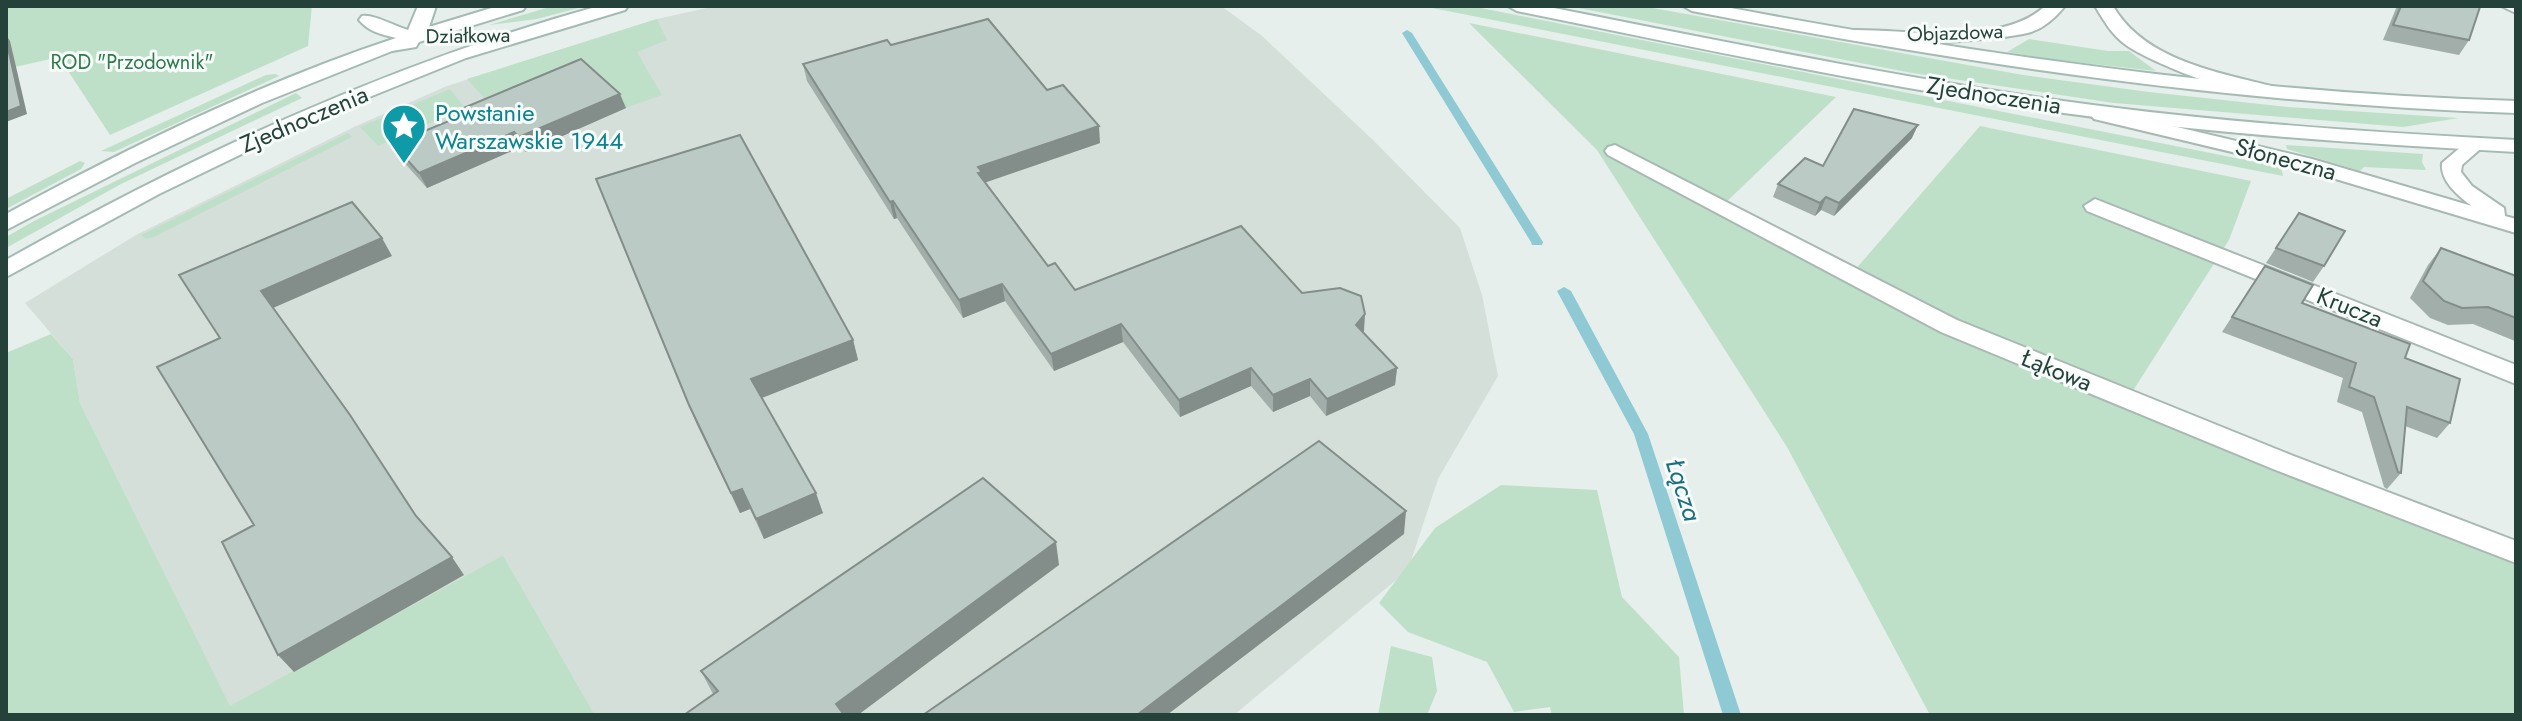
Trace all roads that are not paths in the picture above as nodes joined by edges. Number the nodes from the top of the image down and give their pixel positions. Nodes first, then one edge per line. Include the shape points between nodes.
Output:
1 (427, 6) edge
2 (517, 6) edge
3 (619, 6) edge
4 (1517, 6) edge
5 (1692, 6) edge
6 (2056, 6) edge
7 (2104, 6) edge
8 (368, 13) edge
9 (524, 34) junction
10 (1846, 36) junction
11 (413, 37) junction
12 (337, 66) junction
13 (2278, 94) junction
14 (346, 99) junction
15 (2052, 105) junction
16 (2516, 107) edge
17 (2476, 144) junction
18 (2516, 146) edge
19 (1615, 151) dead end
20 (2095, 206) dead end
21 (6, 223) edge
22 (2516, 224) edge
23 (6, 270) edge
24 (2516, 375) edge
25 (2516, 552) edge

1 - 11 main road, Działkowa
2 - 11 main road, Zjednoczenia
3 - 9 main road, Zjednoczenia
4 - 15 main road, Zjednoczenia
5 - 10 main road, Zjednoczenia
6 - 10 main road, Objazdowa via 2023,30
7 - 13 main road via 2116,28 2152,53
8 - 11 main road, Działkowa via 379,28
8 - 12 main road, Działkowa via 357,45
9 - 11 main road, Działkowa via 490,39
9 - 14 main road, Zjednoczenia
10 - 13 main road, Zjednoczenia via 2003,63
11 - 12 main road, Zjednoczenia
11 - 14 main road, Działkowa via 386,68
12 - 21 main road, Zjednoczenia via 132,158
13 - 16 main road, Zjednoczenia
14 - 23 main road, Zjednoczenia via 147,191
15 - 17 main road, Zjednoczenia via 2144,118
15 - 22 main road, Słoneczna via 2305,163
17 - 18 main road, Zjednoczenia
17 - 22 main road via 2452,163 2451,172 2465,191
19 - 25 main road, Łąkowa via 1949,326
20 - 24 main road, Krucza

